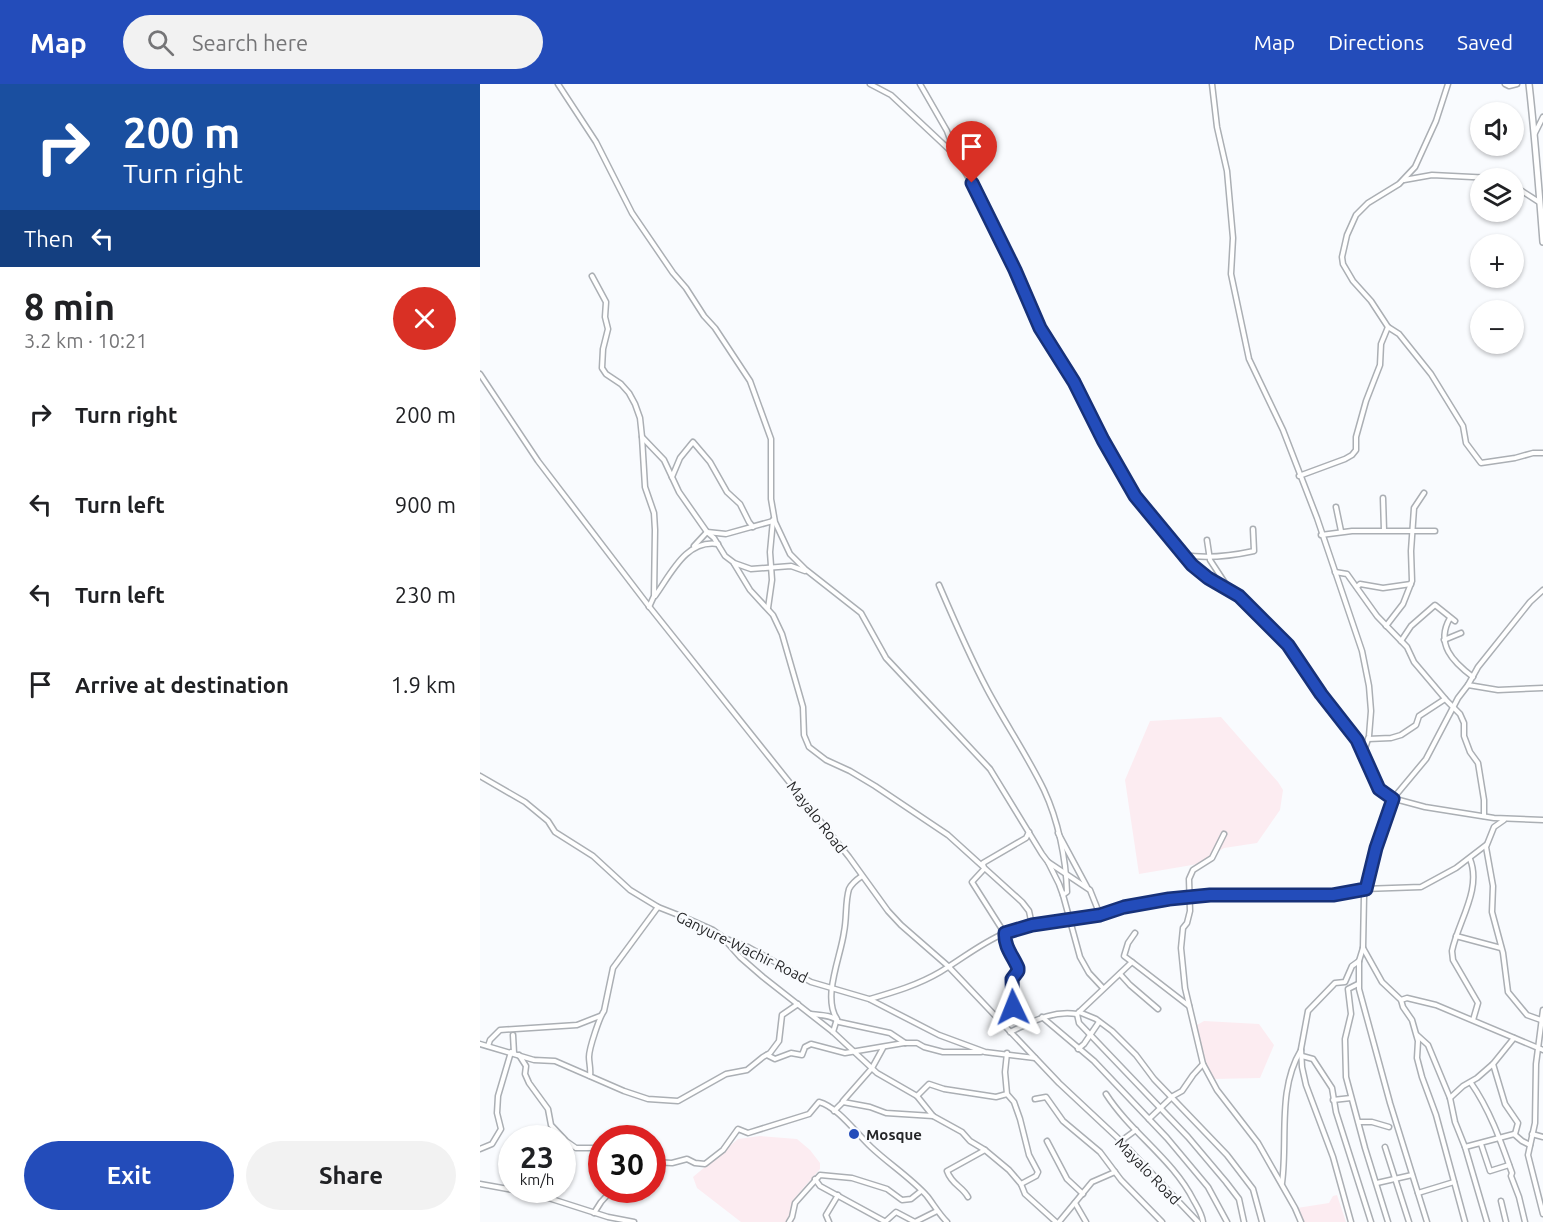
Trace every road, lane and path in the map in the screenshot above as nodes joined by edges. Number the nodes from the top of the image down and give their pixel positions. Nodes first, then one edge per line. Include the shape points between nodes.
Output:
1 (558, 84) edge
2 (870, 84) edge
3 (920, 84) edge
4 (1212, 84) edge
5 (1448, 84) edge
6 (1505, 84) edge
7 (1517, 84) edge
8 (1529, 84) edge
9 (1543, 117) edge
10 (1535, 133) junction
11 (957, 158) junction
12 (1470, 177) edge
13 (1400, 181) junction
14 (1524, 192) edge
15 (1539, 202) junction
16 (1543, 242) edge
17 (592, 276) dead end
18 (1388, 327) junction
19 (480, 374) edge
20 (642, 437) junction
21 (1543, 453) edge
22 (1299, 476) junction
23 (672, 478) junction
24 (1424, 493) dead end
25 (1383, 498) dead end
26 (1336, 507) dead end
27 (773, 518) junction
28 (753, 527) junction
29 (1253, 529) dead end
30 (1384, 530) junction
31 (1341, 531) junction
32 (1435, 531) dead end
33 (707, 532) junction
34 (1413, 532) junction
35 (1321, 535) junction
36 (1207, 540) dead end
37 (718, 544) junction
38 (693, 547) junction
39 (1184, 555) junction
40 (1210, 557) junction
41 (733, 562) junction
42 (772, 567) junction
43 (1335, 572) junction
44 (813, 574) junction
45 (1411, 584) junction
46 (939, 585) dead end
47 (1357, 587) junction
48 (1229, 589) junction
49 (1543, 590) edge
50 (654, 596) junction
51 (650, 607) junction
52 (768, 608) junction
53 (1386, 626) junction
54 (1461, 633) dead end
55 (1444, 640) junction
56 (1401, 641) junction
57 (1473, 677) junction
58 (1468, 685) junction
59 (1543, 688) edge
60 (1445, 699) junction
61 (1453, 707) junction
62 (1368, 738) junction
63 (1363, 755) junction
64 (480, 776) edge
65 (1393, 799) junction
66 (1484, 816) junction
67 (1504, 819) junction
68 (1543, 820) edge
69 (1056, 830) junction
70 (1029, 832) junction
71 (1224, 834) dead end
72 (1486, 845) junction
73 (1470, 859) junction
74 (1048, 862) junction
75 (984, 869) junction
76 (1066, 875) junction
77 (862, 876) junction
78 (1087, 888) junction
79 (1366, 889) junction
80 (1063, 895) junction
81 (1190, 897) junction
82 (658, 907) junction
83 (1100, 915) junction
84 (1070, 919) junction
85 (1032, 925) junction
86 (1005, 933) junction
87 (1135, 933) dead end
88 (1456, 936) junction
89 (724, 938) junction
90 (1363, 948) junction
91 (1501, 948) junction
92 (1359, 961) junction
93 (1132, 962) junction
94 (948, 966) junction
95 (1120, 974) junction
96 (1345, 982) junction
97 (1358, 984) junction
98 (832, 988) junction
99 (1103, 988) junction
100 (1348, 989) junction
101 (869, 999) junction
102 (1401, 1000) junction
103 (798, 1004) junction
104 (1189, 1006) junction
105 (1158, 1009) dead end
106 (1543, 1010) edge
107 (1078, 1013) junction
108 (810, 1014) junction
109 (600, 1016) junction
110 (1042, 1017) junction
111 (837, 1019) junction
112 (1473, 1020) junction
113 (1541, 1020) junction
114 (1000, 1021) junction
115 (1099, 1022) junction
116 (833, 1032) junction
117 (1010, 1032) junction
118 (513, 1035) dead end
119 (1091, 1035) junction
120 (1417, 1035) junction
121 (1514, 1038) junction
122 (906, 1043) junction
123 (480, 1044) edge
124 (488, 1046) junction
125 (884, 1047) junction
126 (1078, 1049) junction
127 (1301, 1049) junction
128 (1541, 1049) edge
129 (853, 1051) junction
130 (985, 1052) junction
131 (514, 1053) junction
132 (1006, 1053) junction
133 (767, 1055) junction
134 (1302, 1056) junction
135 (1035, 1058) junction
136 (1492, 1064) junction
137 (1203, 1065) junction
138 (872, 1068) junction
139 (590, 1076) junction
140 (1471, 1083) junction
141 (1008, 1094) junction
142 (1106, 1094) dead end
143 (917, 1096) junction
144 (1173, 1096) junction
145 (1351, 1098) junction
146 (1450, 1098) junction
147 (1035, 1099) dead end
148 (1333, 1100) junction
149 (843, 1102) junction
150 (1160, 1108) junction
151 (834, 1111) junction
152 (933, 1116) junction
153 (1149, 1119) junction
154 (1359, 1122) junction
155 (1389, 1127) dead end
156 (1136, 1130) junction
157 (1515, 1134) junction
158 (1532, 1134) junction
159 (1543, 1137) edge
160 (1499, 1138) junction
161 (1047, 1141) dead end
162 (1121, 1142) junction
163 (1481, 1144) junction
164 (1530, 1145) junction
165 (1465, 1147) junction
166 (1385, 1148) dead end
167 (480, 1149) edge
168 (588, 1149) edge
169 (985, 1150) junction
170 (666, 1163) edge
171 (1509, 1165) junction
172 (1115, 1172) junction
173 (1412, 1175) junction
174 (815, 1179) junction
175 (1394, 1179) junction
176 (1454, 1182) junction
177 (1377, 1183) junction
178 (480, 1184) edge
179 (1021, 1184) junction
180 (1282, 1184) junction
181 (921, 1191) junction
182 (1418, 1193) junction
183 (1083, 1194) junction
184 (838, 1195) junction
185 (968, 1197) dead end
186 (1501, 1201) dead end
187 (600, 1203) edge
188 (1075, 1203) junction
189 (937, 1211) junction
190 (594, 1213) junction
191 (1543, 1214) edge
192 (634, 1222) edge
193 (789, 1222) edge
194 (829, 1222) edge
195 (886, 1222) edge
196 (947, 1222) edge
197 (1057, 1222) edge
198 (1086, 1222) edge
199 (1162, 1222) edge
200 (1198, 1222) edge
201 (1203, 1222) edge
202 (1227, 1222) edge
203 (1244, 1222) edge
204 (1262, 1222) edge
205 (1301, 1222) edge
206 (1351, 1222) edge
207 (1371, 1222) edge
208 (1388, 1222) edge
209 (1409, 1222) edge
210 (1427, 1222) edge
211 (1465, 1222) edge
212 (1487, 1222) edge
213 (1506, 1222) edge
214 (1525, 1222) edge

1 - 27 street via 596,142 632,213 750,381 771,439
2 - 11 street via 891,96
3 - 11 street via 947,131
4 - 22 street via 1227,171 1233,238 1231,274 1249,359 1283,430
5 - 13 street via 1415,167
6 - 7 street
8 - 10 main road
9 - 10 street
10 - 15 main road
11 - 39 street via 983,203 1040,328 1074,382 1118,468 1140,502
12 - 13 street via 1432,175
13 - 18 street via 1356,215 1342,257 1353,281
14 - 15 street
15 - 16 main road
17 - 20 street via 606,302 608,329 602,368 621,384 635,404
18 - 21 street via 1399,334 1431,374 1463,426 1466,443 1481,463
18 - 22 street via 1356,437 1356,450 1345,459
19 - 51 street, Mayalo Road via 538,461
20 - 23 street via 663,460
20 - 50 street via 645,487 654,513
22 - 35 street
23 - 28 street via 680,458 693,442
23 - 33 street
24 - 34 street via 1414,508
25 - 30 street
26 - 31 street
27 - 28 street
27 - 42 street
27 - 44 street via 790,554
28 - 33 street via 726,534
29 - 40 street via 1254,550
30 - 31 street
30 - 34 street
31 - 35 street
32 - 34 street
33 - 37 street
33 - 38 street
34 - 45 street
35 - 43 street
36 - 40 street
37 - 38 street
37 - 41 street
38 - 50 street
39 - 40 street
39 - 48 street via 1199,571
40 - 48 street
41 - 42 street via 751,569
41 - 52 street via 750,590
42 - 44 street via 791,566
42 - 52 street
43 - 47 street via 1347,574
43 - 62 street via 1364,658 1370,702
44 - 70 street via 861,613 886,658 990,769
45 - 47 street
45 - 53 street via 1403,604
46 - 69 street via 973,662 1044,791
47 - 53 street
48 - 63 street via 1288,645 1353,734
49 - 57 street
50 - 51 street
51 - 77 street, Mayalo Road
52 - 75 street via 786,646 803,707 804,735 809,747 948,835
53 - 56 street
54 - 55 street
55 - 56 street via 1443,630 1452,620 1435,605 1411,626
55 - 57 street via 1455,663
56 - 60 street
57 - 58 street
58 - 59 street via 1498,690
58 - 61 street
60 - 61 street
60 - 62 street via 1419,716 1416,725 1401,735
61 - 65 street via 1426,759
61 - 66 street via 1462,718 1464,736 1478,763
62 - 63 street
63 - 65 street via 1379,789
64 - 82 street, Ganyure-Wachir Road via 525,802 555,832
65 - 66 street
65 - 79 street
66 - 67 street
67 - 68 street
67 - 72 street via 1494,827
69 - 76 street
69 - 78 street
70 - 74 street
70 - 75 street via 1026,838 983,863
71 - 81 street via 1212,858 1193,870
72 - 73 street
72 - 91 street via 1493,886 1491,912
73 - 79 street via 1421,887
73 - 88 street via 1474,874 1472,891
74 - 76 street
74 - 80 street
75 - 85 street via 1026,906
75 - 86 street via 972,882
76 - 78 street
76 - 80 street via 1067,892
77 - 94 street, Mayalo Road via 901,925
77 - 98 street via 848,892 845,931
78 - 83 street
79 - 81 street via 1333,895
79 - 90 street
80 - 84 street
81 - 83 street
81 - 104 street via 1181,948
82 - 89 street, Ganyure-Wachir Road
82 - 109 street via 612,968
83 - 84 street
84 - 85 street
84 - 99 street via 1080,957
85 - 86 street
86 - 94 street
86 - 114 street via 1018,971 1012,979 1013,1007
87 - 93 street via 1124,956
88 - 91 street
88 - 112 street via 1453,960 1477,1000
89 - 98 street, Ganyure-Wachir Road via 811,982
89 - 103 street via 740,957
90 - 92 street
90 - 102 street via 1382,982
91 - 113 street via 1508,992 1527,1015
92 - 96 street via 1352,966
92 - 97 street
93 - 95 street
93 - 104 street
94 - 101 street via 907,988
94 - 114 street, Mayalo Road
95 - 99 street
95 - 105 street
96 - 100 street
96 - 127 street via 1335,982 1308,1011
97 - 100 street
97 - 173 street
98 - 101 street, Ganyure-Wachir Road
98 - 111 street via 832,1012
99 - 107 street
100 - 145 street via 1351,1014 1345,1039 1345,1067
101 - 130 street, Ganyure-Wachir Road via 939,1035
102 - 112 street via 1436,1005
102 - 120 street
103 - 108 street
103 - 133 street via 782,1016 779,1041
104 - 137 street
106 - 113 street
107 - 110 street
107 - 115 street
107 - 119 street via 1079,1023
108 - 111 street
108 - 116 street
109 - 124 street via 577,1025 500,1030
109 - 139 street via 589,1054
110 - 117 street
110 - 126 street
111 - 116 street
111 - 122 street via 890,1033
112 - 121 street
113 - 128 street
114 - 117 street, Mayalo Road
115 - 119 street
115 - 144 street
116 - 129 street
117 - 135 street, Mayalo Road
118 - 131 street
119 - 126 street
119 - 150 street
120 - 146 street via 1428,1045
120 - 176 street via 1417,1058
121 - 128 street
121 - 136 street
122 - 125 street
122 - 130 street via 943,1052
123 - 124 street
124 - 131 street
125 - 129 street
125 - 138 street
126 - 153 street
127 - 134 street
127 - 180 street via 1289,1078
128 - 158 street
129 - 133 street via 845,1053 811,1044 802,1054 775,1059
129 - 138 street
130 - 132 street, Ganyure-Wachir Road
131 - 139 street via 534,1060 555,1061
131 - 167 street via 498,1096 501,1129 492,1143
131 - 168 street via 526,1066 525,1074 548,1109 551,1125 576,1148
132 - 135 street, Ganyure-Wachir Road
132 - 141 street
133 - 139 street via 747,1070 726,1074 678,1101 648,1099
134 - 148 street via 1315,1061 1329,1083
134 - 206 street via 1306,1085
135 - 162 street, Mayalo Road
136 - 140 street
136 - 157 street via 1505,1104 1518,1123
137 - 144 street
137 - 180 street
138 - 143 street
138 - 149 street
140 - 146 street
140 - 160 street
141 - 143 street via 996,1097 929,1084
141 - 179 street via 1038,1172
142 - 156 street
143 - 152 street
144 - 150 street
144 - 204 street via 1251,1185
145 - 148 street
145 - 154 street
146 - 165 street
147 - 172 street via 1046,1097 1063,1121 1100,1152
148 - 207 street
149 - 151 street
149 - 152 street via 886,1113
150 - 153 street
150 - 203 street via 1235,1193
151 - 170 street via 819,1102 809,1114 748,1133 738,1129 723,1150 705,1164 687,1159
151 - 181 street
152 - 169 street
153 - 202 street via 1208,1187
154 - 155 street
154 - 177 street
156 - 162 street
156 - 201 street via 1185,1184
157 - 160 street
157 - 164 street
158 - 159 street
158 - 164 street
160 - 163 street
160 - 171 street
161 - 183 street via 1067,1179
162 - 200 street, Mayalo Road
163 - 165 street
163 - 171 street via 1490,1171
164 - 191 street via 1528,1155
165 - 212 street
166 - 175 street
169 - 179 street
169 - 185 street via 947,1172
171 - 214 street
172 - 183 street via 1092,1182
172 - 199 street
173 - 175 street
173 - 182 street
174 - 181 street via 822,1175 852,1178 887,1189 903,1200
174 - 184 street
174 - 193 street via 795,1203
175 - 177 street
175 - 209 street
176 - 182 street
176 - 211 street
177 - 208 street
178 - 190 street via 536,1194
179 - 197 street via 1025,1194
180 - 205 street
181 - 189 street
182 - 210 street
183 - 188 street
184 - 194 street via 826,1215
184 - 195 street
186 - 213 street
187 - 190 street
188 - 197 street
188 - 198 street
189 - 195 street via 915,1222 896,1212
189 - 196 street
190 - 192 street

